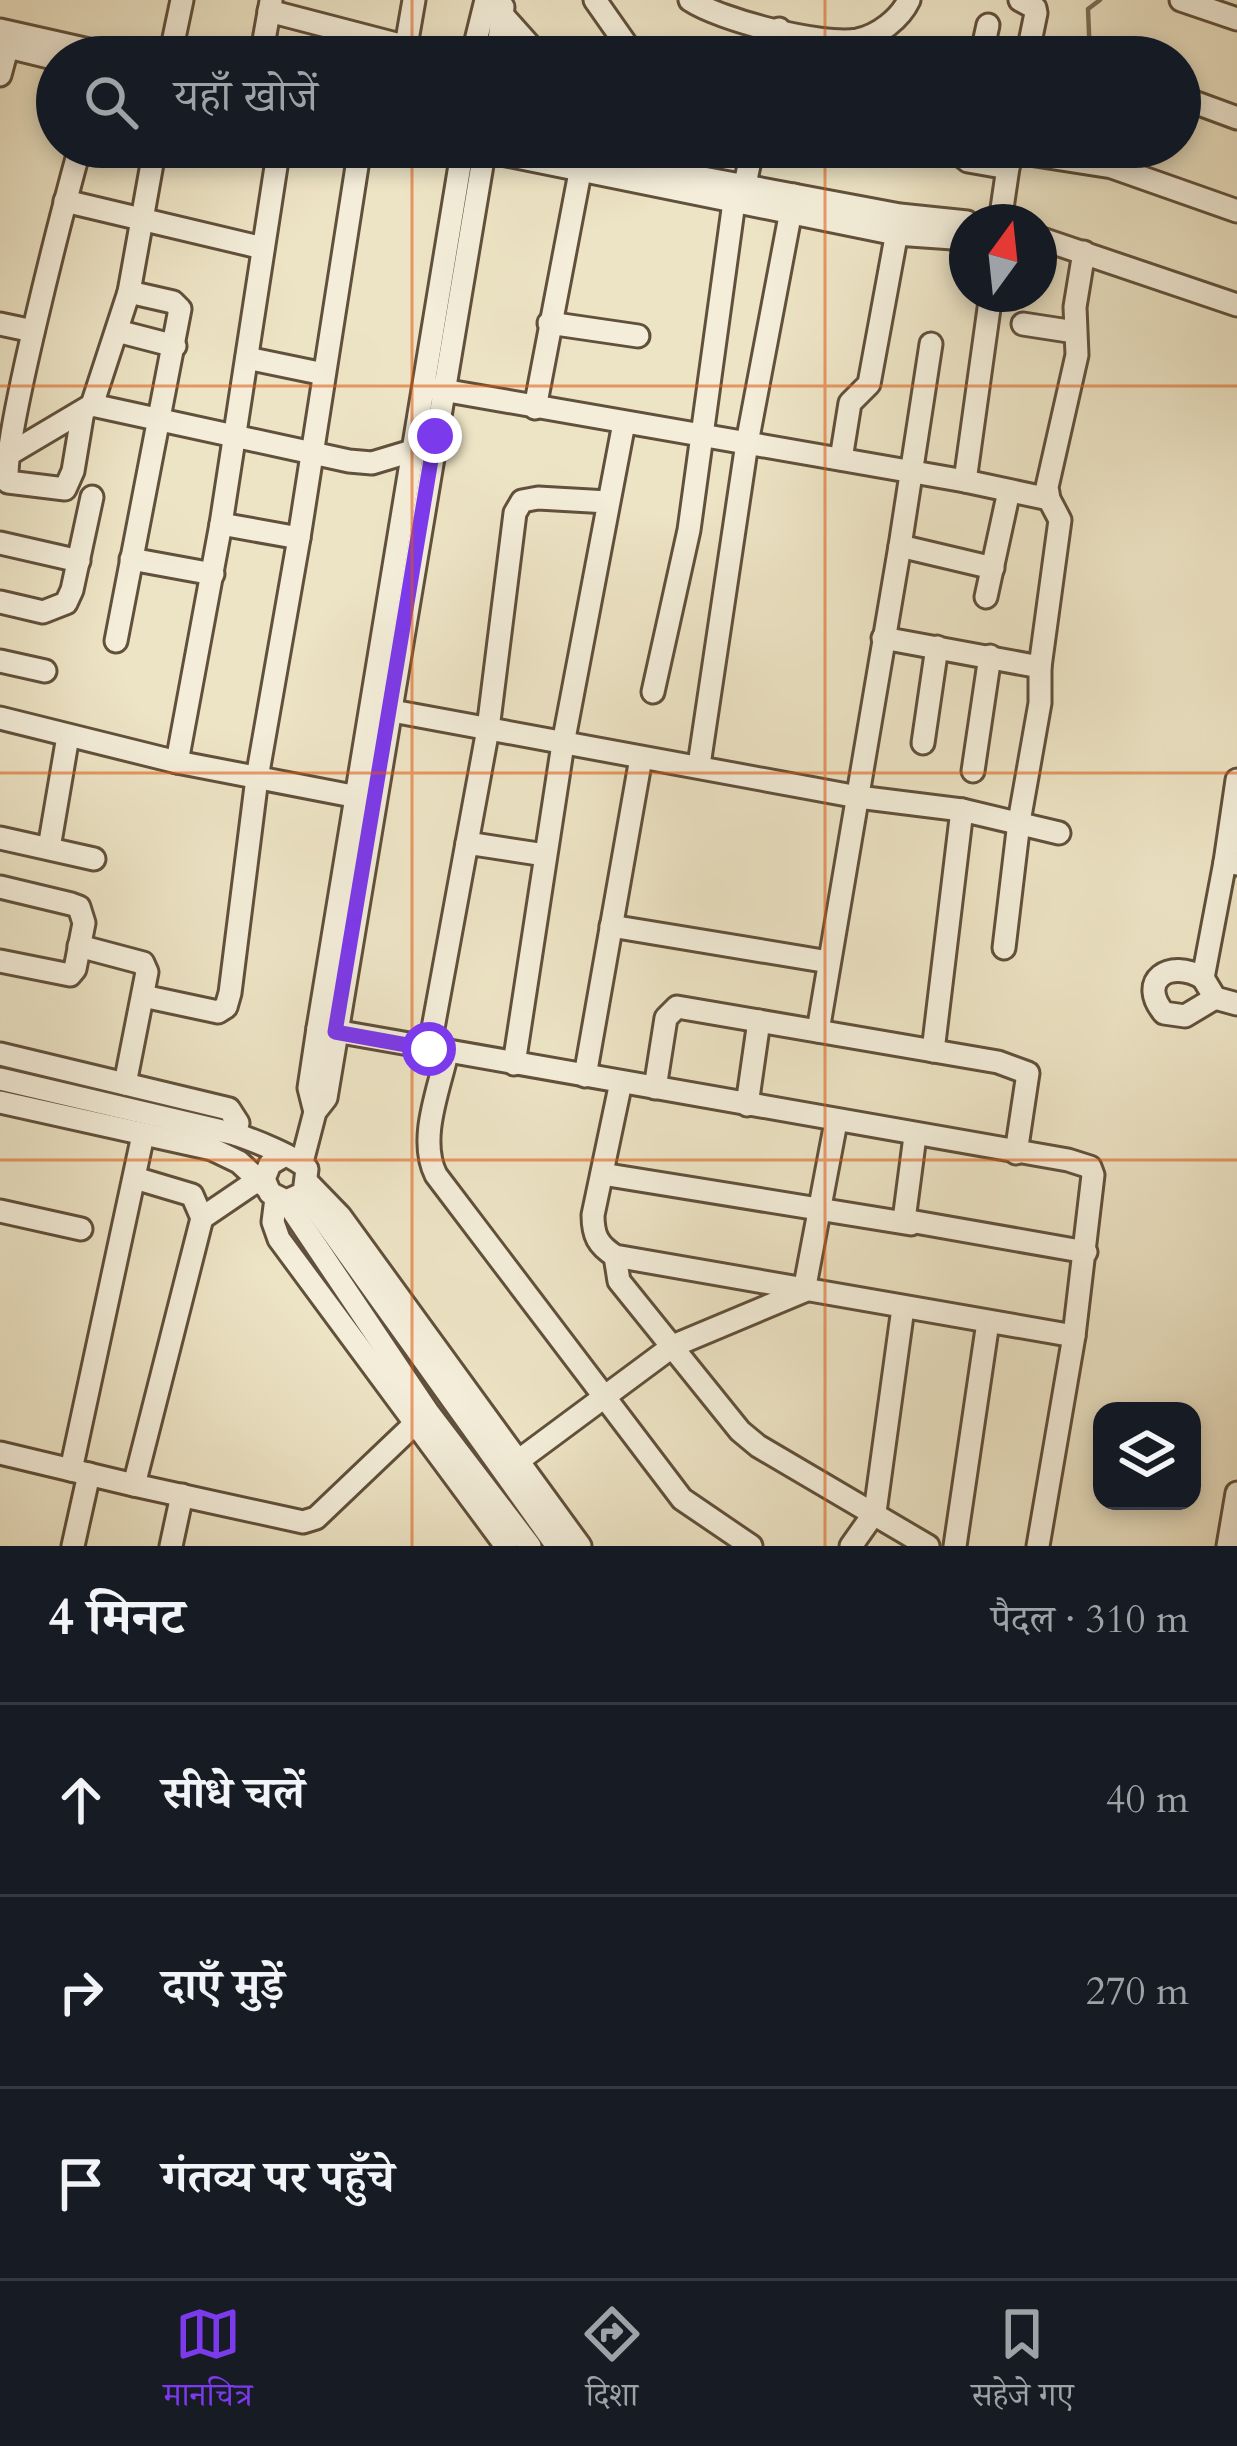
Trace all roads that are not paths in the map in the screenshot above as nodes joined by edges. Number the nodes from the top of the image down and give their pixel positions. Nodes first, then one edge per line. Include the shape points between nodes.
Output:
1 (182, 0) edge
2 (414, 0) edge
3 (595, 0) edge
4 (690, 0) edge
5 (909, 0) edge
6 (1020, 0) edge
7 (1180, 0) edge
8 (495, 3) edge
9 (270, 5) edge
10 (1237, 20) edge
11 (988, 25) dead end
12 (779, 29) junction
13 (174, 36) edge
14 (265, 36) edge
15 (373, 36) edge
16 (408, 36) edge
17 (481, 36) edge
18 (496, 36) edge
19 (522, 36) edge
20 (620, 36) edge
21 (778, 36) edge
22 (817, 36) edge
23 (868, 36) edge
24 (986, 36) edge
25 (1031, 36) edge
26 (5, 39) edge
27 (36, 44) edge
28 (36, 51) edge
29 (0, 75) edge
30 (1201, 105) edge
31 (1237, 118) edge
32 (74, 168) edge
33 (152, 168) edge
34 (276, 168) edge
35 (357, 168) edge
36 (472, 168) edge
37 (581, 168) edge
38 (638, 168) edge
39 (747, 168) edge
40 (1008, 168) edge
41 (1115, 168) edge
42 (739, 193) junction
43 (65, 201) junction
44 (792, 204) junction
45 (1003, 204) edge
46 (1237, 211) edge
47 (143, 221) junction
48 (949, 223) edge
49 (898, 224) junction
50 (949, 235) edge
51 (1057, 244) edge
52 (263, 248) junction
53 (1091, 254) junction
54 (129, 292) junction
55 (1237, 305) edge
56 (988, 312) edge
57 (550, 323) junction
58 (1023, 323) dead end
59 (0, 324) edge
60 (117, 331) junction
61 (33, 332) junction
62 (1075, 332) junction
63 (638, 336) dead end
64 (931, 344) dead end
65 (175, 346) junction
66 (247, 358) junction
67 (324, 374) junction
68 (433, 388) junction
69 (87, 408) junction
70 (535, 409) junction
71 (157, 419) junction
72 (623, 423) junction
73 (233, 436) junction
74 (702, 436) junction
75 (747, 442) junction
76 (412, 452) junction
77 (312, 454) junction
78 (841, 459) junction
79 (2, 460) edge
80 (910, 473) junction
81 (965, 481) junction
82 (1009, 491) junction
83 (92, 497) dead end
84 (1049, 499) junction
85 (608, 502) junction
86 (221, 524) junction
87 (299, 538) junction
88 (0, 543) edge
89 (900, 546) junction
90 (131, 559) junction
91 (79, 560) junction
92 (993, 568) junction
93 (213, 574) junction
94 (986, 597) dead end
95 (0, 602) edge
96 (883, 638) junction
97 (116, 641) dead end
98 (937, 647) junction
99 (990, 656) junction
100 (0, 661) edge
101 (1040, 667) junction
102 (45, 671) dead end
103 (653, 692) dead end
104 (379, 708) junction
105 (0, 718) edge
106 (488, 729) junction
107 (68, 736) junction
108 (922, 743) dead end
109 (562, 744) junction
110 (641, 758) junction
111 (177, 761) junction
112 (699, 765) junction
113 (973, 771) dead end
114 (256, 778) junction
115 (1237, 780) edge
116 (858, 796) junction
117 (364, 798) junction
118 (962, 810) junction
119 (1019, 822) junction
120 (1059, 832) dead end
121 (0, 838) edge
122 (467, 843) junction
123 (49, 848) junction
124 (545, 855) junction
125 (94, 859) dead end
126 (1231, 863) edge
127 (0, 886) edge
128 (611, 926) junction
129 (80, 946) junction
130 (1004, 948) dead end
131 (0, 961) edge
132 (830, 962) junction
133 (1218, 993) edge
134 (143, 996) junction
135 (759, 1021) junction
136 (326, 1030) junction
137 (818, 1031) junction
138 (438, 1051) junction
139 (933, 1051) junction
140 (0, 1054) edge
141 (514, 1064) junction
142 (585, 1076) junction
143 (0, 1079) edge
144 (621, 1082) junction
145 (125, 1084) junction
146 (655, 1088) junction
147 (0, 1102) edge
148 (747, 1106) junction
149 (313, 1120) junction
150 (836, 1122) junction
151 (235, 1134) junction
152 (143, 1135) junction
153 (915, 1136) junction
154 (1016, 1154) junction
155 (602, 1174) junction
156 (135, 1178) junction
157 (283, 1178) junction
158 (820, 1208) junction
159 (0, 1211) edge
160 (202, 1218) junction
161 (911, 1224) junction
162 (81, 1229) dead end
163 (1086, 1252) junction
164 (616, 1256) junction
165 (804, 1292) junction
166 (903, 1308) junction
167 (988, 1322) junction
168 (1074, 1336) junction
169 (673, 1346) junction
170 (602, 1396) junction
171 (421, 1418) junction
172 (0, 1454) edge
173 (518, 1461) junction
174 (80, 1472) junction
175 (134, 1485) junction
176 (1237, 1493) edge
177 (182, 1496) junction
178 (874, 1512) junction
179 (73, 1546) edge
180 (171, 1546) edge
181 (506, 1546) edge
182 (530, 1546) edge
183 (557, 1546) edge
184 (580, 1546) edge
185 (752, 1546) edge
186 (850, 1546) edge
187 (928, 1546) edge
188 (955, 1546) edge
189 (1038, 1546) edge
190 (1228, 1546) edge

1 - 13 street
2 - 16 street
3 - 20 street
4 - 12 street
5 - 23 street
6 - 25 street via 1036,13
7 - 10 street
8 - 17 street
8 - 18 street
8 - 19 street
9 - 14 street
9 - 15 street
11 - 24 street
12 - 21 street
12 - 22 street
26 - 27 street
26 - 28 street
26 - 29 street
30 - 31 street
32 - 43 street
33 - 47 street
34 - 52 street
35 - 67 street
36 - 68 street
37 - 57 street
38 - 42 street
39 - 42 street
40 - 45 street
41 - 46 street
42 - 44 street
42 - 74 street
43 - 47 street
43 - 61 street
44 - 49 street
44 - 75 street
47 - 52 street
47 - 54 street
48 - 49 street
49 - 50 street
49 - 78 street via 868,385 850,403
51 - 53 street
52 - 66 street
53 - 55 street
53 - 62 street
54 - 60 street
54 - 65 street via 178,305
56 - 81 street
57 - 63 street
57 - 70 street
58 - 62 street
59 - 61 street
60 - 65 street
60 - 69 street
61 - 79 street
62 - 84 street
64 - 80 street
65 - 71 street
66 - 67 street
66 - 73 street
67 - 77 street
68 - 70 street
68 - 76 street
68 - 104 street
69 - 71 street
69 - 79 street
69 - 79 street via 65,489 8,482
70 - 72 street
71 - 73 street
71 - 90 street
72 - 74 street
72 - 85 street
73 - 77 street
73 - 86 street
74 - 75 street
74 - 103 street
75 - 78 street
75 - 112 street
76 - 77 street via 372,463
76 - 104 street
77 - 87 street
78 - 80 street
80 - 81 street
80 - 89 street
81 - 82 street
82 - 84 street
82 - 92 street
83 - 91 street
84 - 101 street via 1060,520
85 - 106 street via 538,498 515,512
85 - 109 street
86 - 87 street
86 - 93 street
87 - 114 street
88 - 91 street
89 - 92 street
89 - 96 street
90 - 93 street
90 - 97 street
91 - 95 street via 73,590 56,610
92 - 94 street
93 - 111 street
96 - 98 street
96 - 116 street
98 - 99 street
98 - 108 street
99 - 101 street
99 - 113 street
100 - 102 street
101 - 119 street
104 - 106 street
104 - 117 street
105 - 107 street
106 - 109 street
106 - 122 street
107 - 111 street
107 - 123 street
109 - 110 street
109 - 124 street
110 - 112 street
110 - 128 street
111 - 114 street
112 - 116 street
114 - 117 street
114 - 134 street via 226,1007 210,1013
115 - 126 street
116 - 118 street
116 - 132 street
117 - 136 street
118 - 119 street
118 - 139 street
119 - 120 street
119 - 130 street
121 - 123 street
122 - 124 street
122 - 138 street
123 - 125 street
124 - 141 street
126 - 133 street
127 - 129 street via 79,907
128 - 132 street
128 - 142 street
129 - 131 street via 70,975
129 - 134 street via 142,963
132 - 137 street
134 - 145 street
135 - 137 street
135 - 146 street via 670,1011
135 - 148 street
136 - 138 street
136 - 149 street via 326,1098
137 - 139 street
138 - 141 street
138 - 170 street via 428,1159
139 - 154 street via 1028,1072
140 - 145 street
141 - 142 street
142 - 144 street
143 - 151 street
144 - 146 street
144 - 155 street
145 - 151 street via 229,1109
146 - 148 street
147 - 152 street
148 - 150 street
149 - 157 street
149 - 157 street via 292,1141
150 - 153 street
150 - 158 street
151 - 157 street
152 - 156 street
152 - 157 street via 212,1149
153 - 154 street
153 - 161 street via 904,1211
154 - 163 street via 1090,1167
155 - 158 street
155 - 164 street via 593,1234
156 - 160 street via 192,1195
156 - 174 street
157 - 160 street
157 - 171 street
157 - 173 street via 340,1216
157 - 183 street
158 - 161 street
158 - 165 street
159 - 162 street
160 - 175 street
161 - 163 street
163 - 168 street
164 - 165 street
164 - 169 street via 619,1281
165 - 166 street
165 - 169 street
166 - 167 street
166 - 178 street
167 - 168 street
167 - 188 street
168 - 189 street
169 - 170 street
169 - 178 street via 758,1446
170 - 173 street
170 - 185 street via 682,1499
171 - 177 street via 303,1522
171 - 181 street
171 - 182 street
172 - 174 street
173 - 184 street
174 - 175 street
174 - 179 street
175 - 177 street
176 - 190 street
177 - 180 street
178 - 186 street
178 - 187 street

